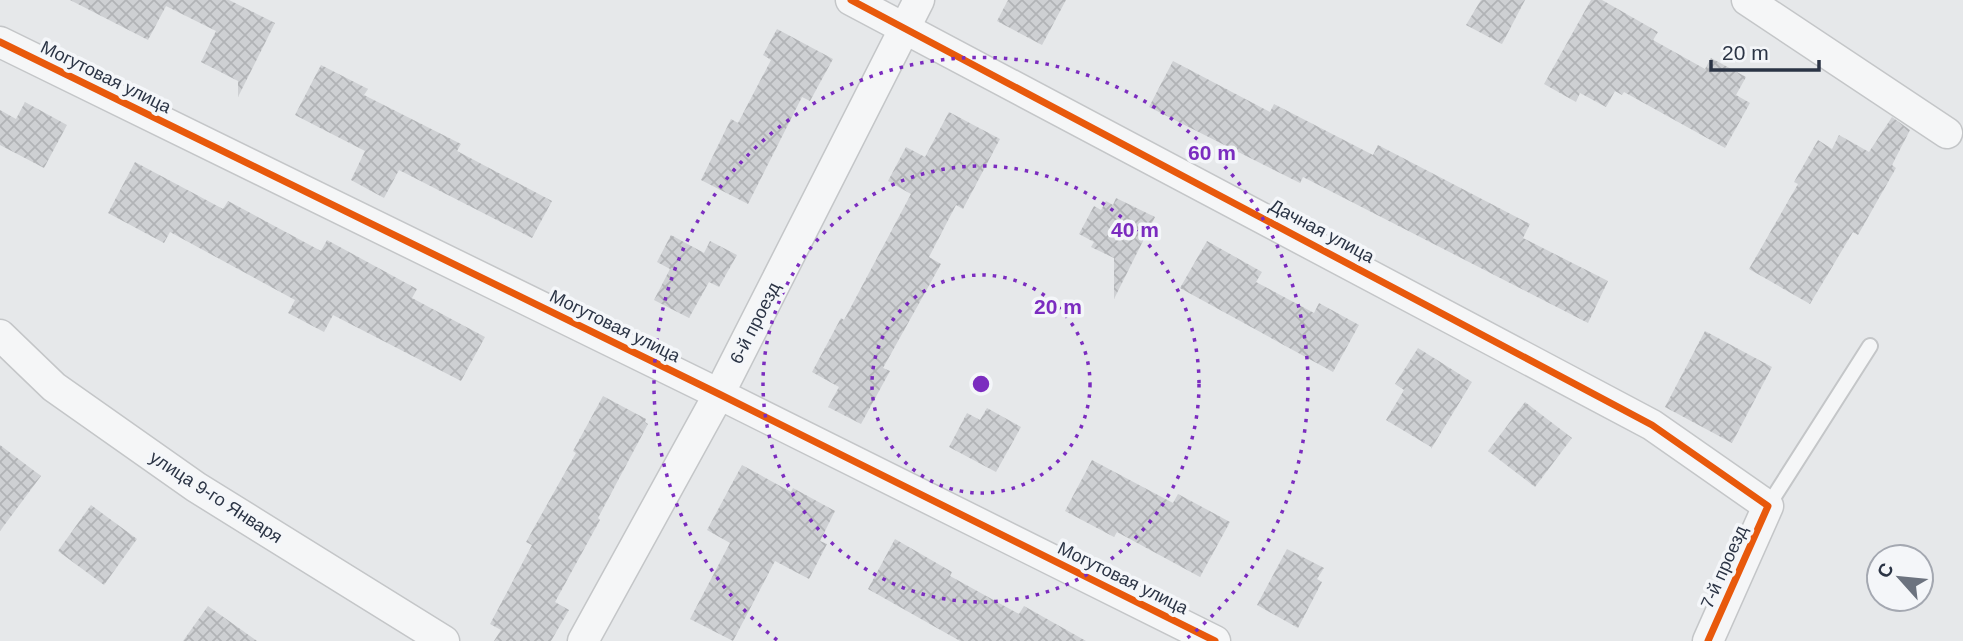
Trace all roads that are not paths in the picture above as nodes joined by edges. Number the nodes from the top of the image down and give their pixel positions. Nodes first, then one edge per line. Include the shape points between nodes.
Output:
1 (851, 0) edge
2 (919, 0) edge
3 (1747, 0) edge
4 (905, 27) junction
5 (0, 42) edge
6 (1947, 133) dead end
7 (0, 335) edge
8 (1870, 346) dead end
9 (719, 394) junction
10 (1768, 506) junction
11 (444, 641) edge
12 (583, 641) edge
13 (1215, 641) edge
14 (1708, 641) edge

1 - 4 street, Дачная улица
2 - 4 street, 6-й проезд
3 - 6 street
4 - 9 street, 6-й проезд
4 - 10 street, Дачная улица via 1652,425
5 - 9 street, Могутовая улица
7 - 11 street, улица 9-го Января via 54,387 186,479
8 - 10 lane
9 - 12 street, 6-й проезд
9 - 13 street, Могутовая улица
10 - 14 street, 7-й проезд

